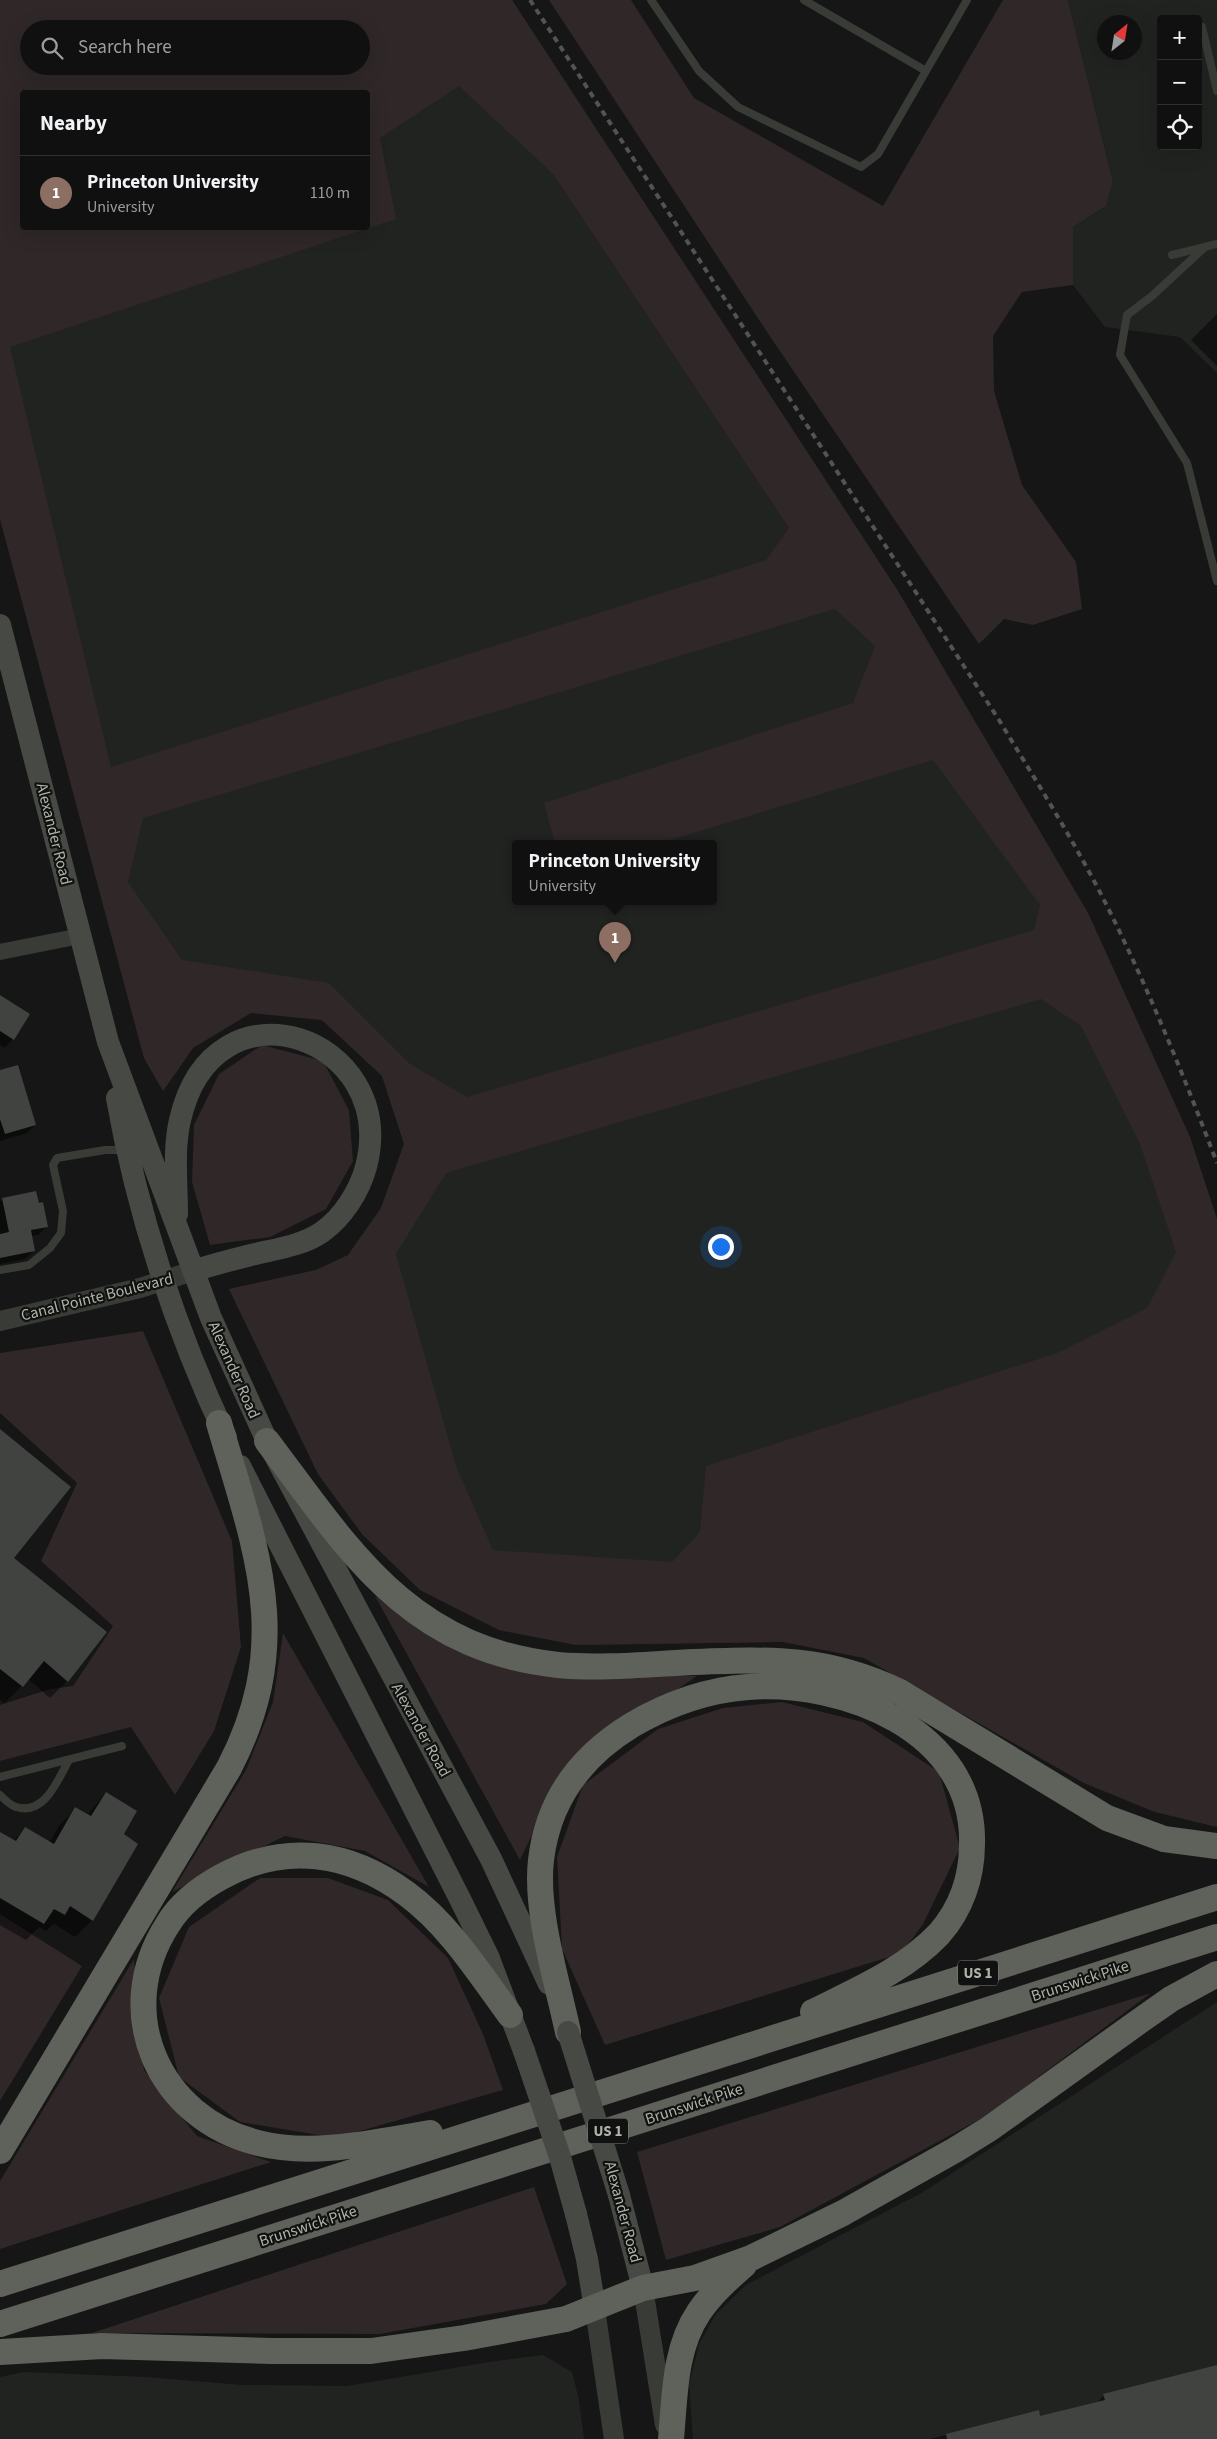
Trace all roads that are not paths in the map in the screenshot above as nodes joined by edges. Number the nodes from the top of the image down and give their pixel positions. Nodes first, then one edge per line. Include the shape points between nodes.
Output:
1 (651, 0) edge
2 (804, 0) edge
3 (967, 0) edge
4 (1202, 26) dead end
5 (926, 71) junction
6 (1217, 91) edge
7 (1217, 244) edge
8 (1205, 247) junction
9 (1172, 255) dead end
10 (1217, 581) edge
11 (0, 625) edge
12 (80, 936) junction
13 (0, 952) edge
14 (108, 1042) junction
15 (127, 1150) junction
16 (178, 1233) junction
17 (0, 1270) edge
18 (193, 1271) junction
19 (164, 1281) junction
20 (0, 1321) edge
21 (219, 1423) junction
22 (267, 1441) junction
23 (122, 1746) dead end
24 (68, 1760) junction
25 (0, 1777) edge
26 (0, 1796) edge
27 (1217, 1846) edge
28 (1217, 1897) edge
29 (1217, 1937) edge
30 (1217, 1974) edge
31 (510, 2015) junction
32 (568, 2032) junction
33 (740, 2049) junction
34 (510, 2122) junction
35 (0, 2151) edge
36 (751, 2258) junction
37 (0, 2284) edge
38 (643, 2288) junction
39 (595, 2309) junction
40 (0, 2324) edge
41 (0, 2352) edge
42 (614, 2439) edge
43 (667, 2439) edge
44 (671, 2439) edge

1 - 5 lane via 699,71 738,107 861,167 878,154
2 - 5 lane
3 - 5 lane
4 - 6 lane
7 - 8 lane
8 - 9 lane
8 - 10 lane via 1152,296 1127,314 1120,355 1187,463
11 - 12 main road, Alexander Road
12 - 13 street
12 - 14 main road, Alexander Road
14 - 15 main road, Alexander Road
14 - 16 main road, Alexander Road
15 - 17 lane via 57,1158 52,1165 63,1211 61,1233 50,1248 29,1265
15 - 19 main road, Alexander Road
16 - 18 main road, Alexander Road
16 - 18 main road via 176,1149 180,1119 196,1078 211,1058 247,1038 277,1034 292,1035 309,1042 335,1059 362,1098 370,1129 364,1174 352,1200 328,1227 304,1241
18 - 19 street, Canal Pointe Boulevard
18 - 22 main road, Alexander Road
19 - 20 street, Canal Pointe Boulevard
19 - 21 main road, Alexander Road
21 - 31 main road, Alexander Road via 462,1901 488,1956
21 - 35 highway via 256,1551 265,1607 262,1674 254,1713 230,1768
22 - 27 highway via 342,1541 373,1576 408,1608 472,1643 515,1658 560,1665 760,1660 797,1661 839,1668 900,1692 1107,1818 1164,1839
22 - 32 main road, Alexander Road via 491,1859
23 - 24 lane
24 - 25 lane
24 - 26 lane via 52,1794 35,1806 16,1807
28 - 33 highway, US 1
29 - 40 highway, Brunswick Pike / US 1
30 - 36 highway via 1171,1999 955,2150 842,2213
31 - 34 highway via 449,1934 407,1894 351,1863 307,1855 266,1858 246,1864 195,1894 180,1908 160,1937 144,1992 149,2047 167,2082 201,2117 242,2138 274,2146 331,2147
31 - 39 main road, Alexander Road, bridge via 557,2148 587,2259
32 - 33 highway via 544,1925 540,1878 545,1839 556,1804 588,1758 619,1733 655,1712 720,1691 746,1687 797,1688 870,1705 926,1740 954,1775 965,1797 972,1835 966,1888 940,1932 912,1957 856,1990
32 - 38 main road, Alexander Road, bridge via 619,2195
33 - 34 highway, US 1
34 - 37 highway, US 1
36 - 38 highway via 695,2278
36 - 44 highway via 699,2312 686,2339 676,2378
38 - 39 highway
38 - 43 street, Alexander Road
39 - 41 highway via 566,2319 371,2351 102,2346
39 - 42 street, Alexander Road

